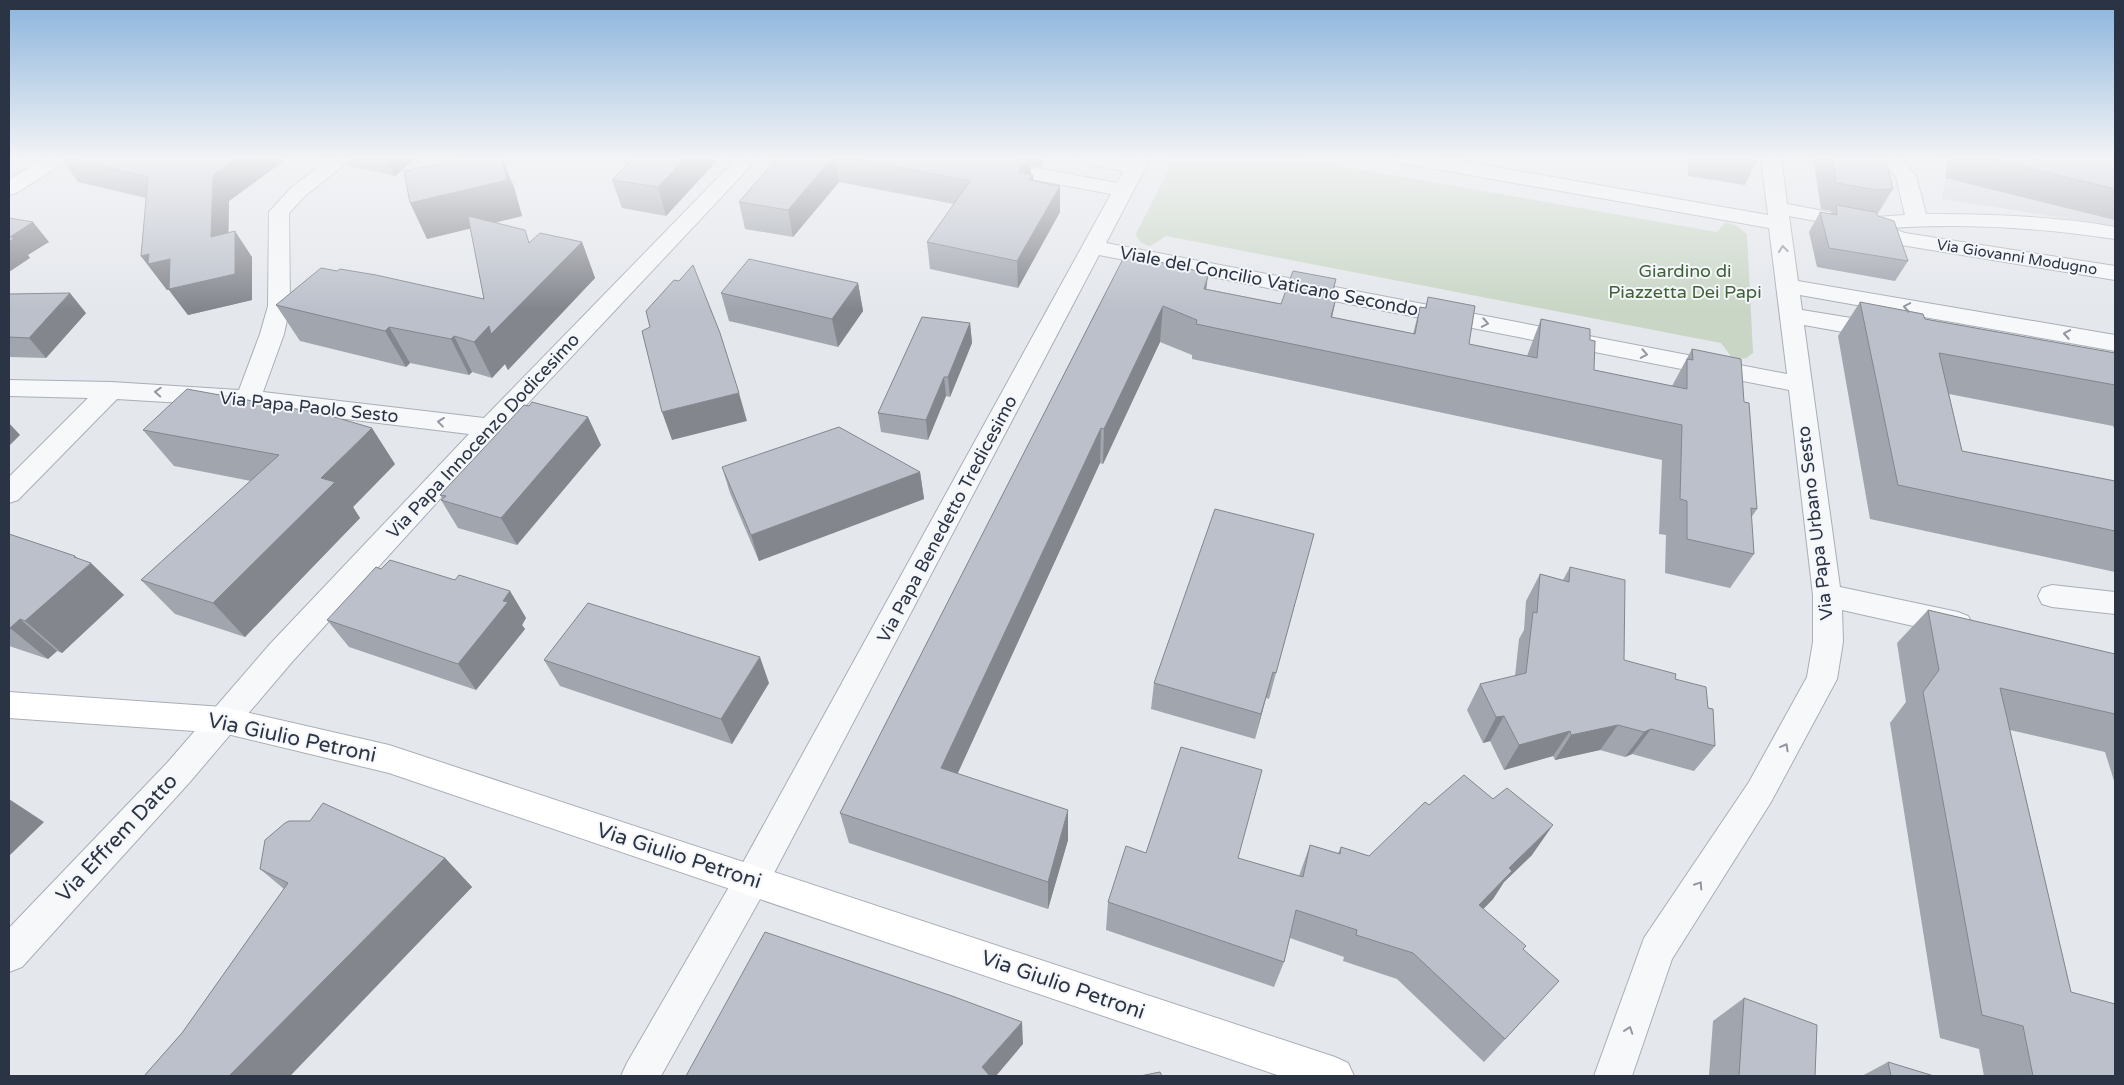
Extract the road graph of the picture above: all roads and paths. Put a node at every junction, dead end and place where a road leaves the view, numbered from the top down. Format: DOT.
graph roads {
  1 [pos="283,208"];
  2 [pos="701,208"];
  3 [pos="1114,208"];
  4 [pos="1734,208"];
  5 [pos="1777,208"];
  6 [pos="1915,208"];
  7 [pos="1778,215"];
  8 [pos="1918,220"];
  9 [pos="1861,224"];
  10 [pos="2115,233"];
  11 [pos="1093,247"];
  12 [pos="2115,272"];
  13 [pos="1787,286"];
  14 [pos="1790,315"];
  15 [pos="1901,334"];
  16 [pos="2115,343"];
  17 [pos="1798,384"];
  18 [pos="9,388"];
  19 [pos="111,390"];
  20 [pos="248,399"];
  21 [pos="490,428"];
  22 [pos="9,493"];
  23 [pos="1827,594"];
  24 [pos="2052,596"];
  25 [pos="2115,603"];
  26 [pos="1981,629"];
  27 [pos="9,705"];
  28 [pos="223,720"];
  29 [pos="752,880"];
  30 [pos="9,954"];
  31 [pos="640,1076"];
  32 [pos="1335,1076"];
  33 [pos="1614,1076"];
  1 -- 20 [label="street"];
  2 -- 21 [label="street, Via Papa Innocenzo Dodicesimo"];
  3 -- 11 [label="street, Via Papa Benedetto Tredicesimo"];
  4 -- 7 [label="street"];
  5 -- 7 [label="street, Via Papa Urbano Sesto"];
  6 -- 8 [label="street, Via Giovanni Modugno"];
  7 -- 9 [label="street, Via Giovanni Modugno"];
  13 -- 7 [label="street, Via Papa Urbano Sesto, one-way"];
  8 -- 9 [label="street, Via Giovanni Modugno"];
  8 -- 10 [label="street, Via Giovanni Modugno"];
  9 -- 12 [label="street, Via Giovanni Modugno"];
  11 -- 17 [label="street, Viale del Concilio Vaticano Secondo, one-way"];
  11 -- 29 [label="street, Via Papa Benedetto Tredicesimo"];
  13 -- 14 [label="street, Via Papa Urbano Sesto"];
  16 -- 13 [label="street, one-way"];
  14 -- 15 [label="street"];
  14 -- 17 [label="street, Via Papa Urbano Sesto"];
  17 -- 23 [label="street, Via Papa Urbano Sesto"];
  18 -- 19 [label="street, Via Papa Paolo Sesto"];
  20 -- 19 [label="street, Via Papa Paolo Sesto, one-way"];
  19 -- 22 [label="street"];
  21 -- 20 [label="street, Via Papa Paolo Sesto, one-way"];
  21 -- 28 [label="street, Via Papa Innocenzo Dodicesimo"];
  23 -- 26 [label="street"];
  33 -- 23 [label="street, Via Papa Urbano Sesto, one-way"];
  24 -- 25 [label="street"];
  27 -- 28 [label="street, Via Giulio Petroni"];
  28 -- 29 [label="street, Via Giulio Petroni"];
  28 -- 30 [label="street, Via Effrem Datto"];
  29 -- 31 [label="street, Via Papa Benedetto Tredicesimo"];
  29 -- 32 [label="street, Via Giulio Petroni"];
}
